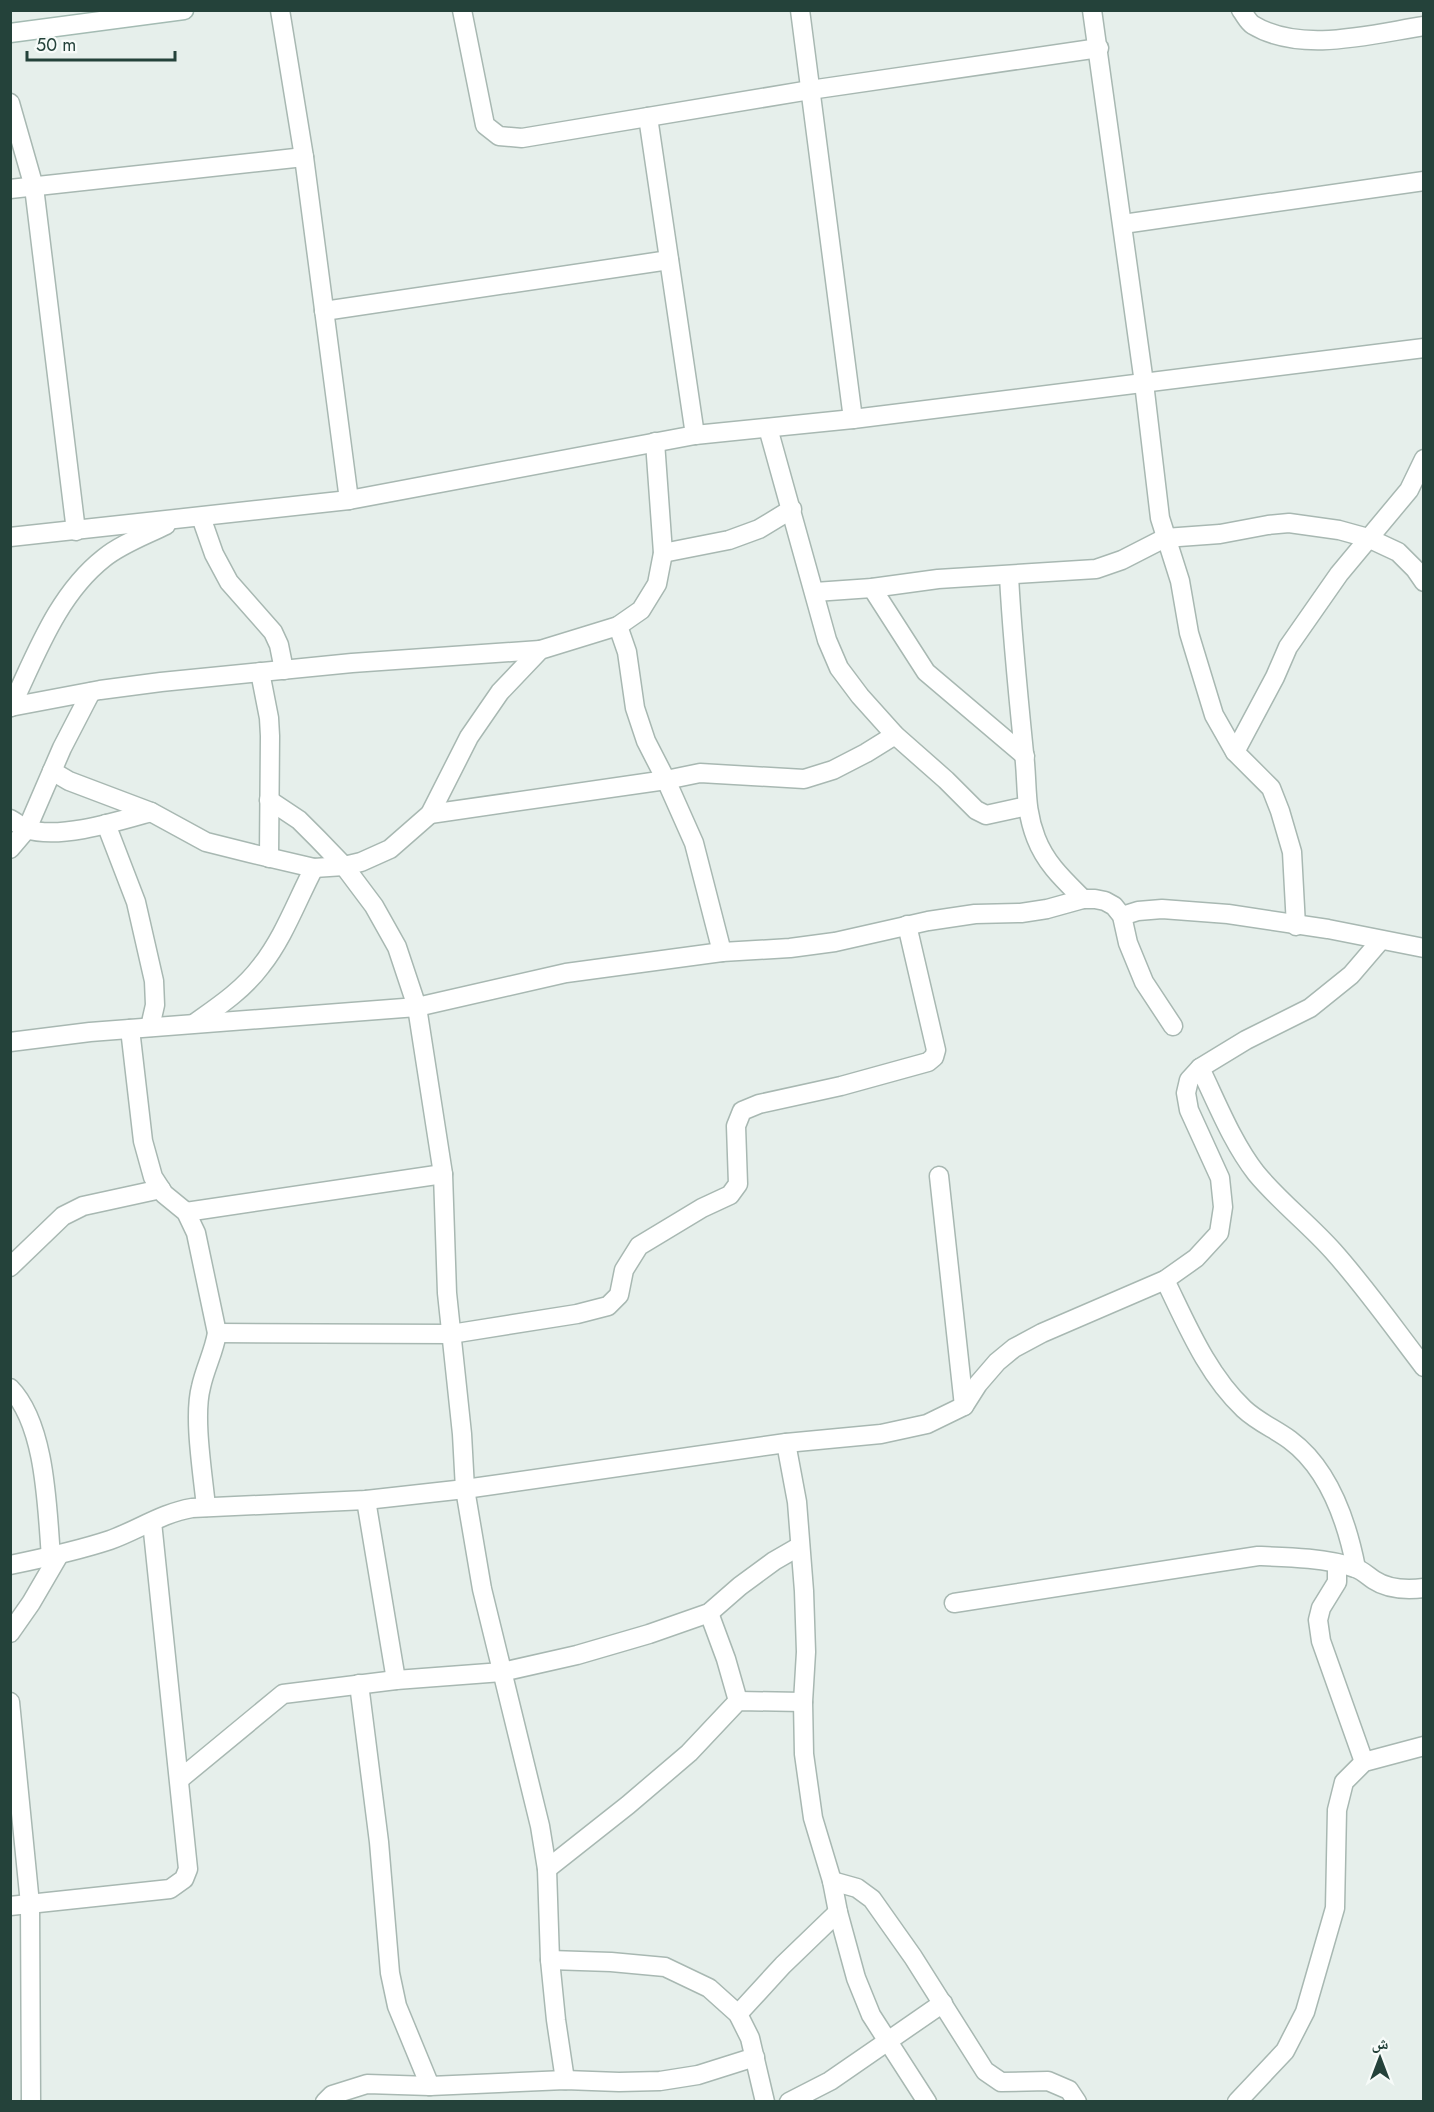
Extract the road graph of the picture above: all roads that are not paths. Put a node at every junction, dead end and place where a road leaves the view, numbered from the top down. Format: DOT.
graph roads {
  1 [pos="184,10"];
  2 [pos="280,10"];
  3 [pos="462,10"];
  4 [pos="800,10"];
  5 [pos="1092,10"];
  6 [pos="1241,10"];
  7 [pos="128,14"];
  8 [pos="1424,26"];
  9 [pos="10,33"];
  10 [pos="1099,48"];
  11 [pos="810,90"];
  12 [pos="10,103"];
  13 [pos="648,117"];
  14 [pos="304,157"];
  15 [pos="1424,181"];
  16 [pos="34,187"];
  17 [pos="10,189"];
  18 [pos="1123,224"];
  19 [pos="669,260"];
  20 [pos="324,311"];
  21 [pos="1424,348"];
  22 [pos="1144,383"];
  23 [pos="853,419"];
  24 [pos="768,428"];
  25 [pos="695,435"];
  26 [pos="655,442"];
  27 [pos="1424,459"];
  28 [pos="349,500"];
  29 [pos="792,509"];
  30 [pos="201,517"];
  31 [pos="177,519"];
  32 [pos="76,531"];
  33 [pos="10,537"];
  34 [pos="1165,538"];
  35 [pos="1368,538"];
  36 [pos="663,553"];
  37 [pos="1008,576"];
  38 [pos="1424,582"];
  39 [pos="872,588"];
  40 [pos="815,592"];
  41 [pos="618,626"];
  42 [pos="540,650"];
  43 [pos="284,670"];
  44 [pos="260,672"];
  45 [pos="91,692"];
  46 [pos="11,707"];
  47 [pos="895,735"];
  48 [pos="1235,752"];
  49 [pos="1025,756"];
  50 [pos="52,771"];
  51 [pos="666,780"];
  52 [pos="269,800"];
  53 [pos="1027,806"];
  54 [pos="152,812"];
  55 [pos="430,814"];
  56 [pos="10,819"];
  57 [pos="106,824"];
  58 [pos="27,829"];
  59 [pos="10,849"];
  60 [pos="269,858"];
  61 [pos="344,866"];
  62 [pos="314,868"];
  63 [pos="1083,899"];
  64 [pos="1122,916"];
  65 [pos="907,925"];
  66 [pos="1296,926"];
  67 [pos="1381,940"];
  68 [pos="1424,948"];
  69 [pos="722,952"];
  70 [pos="417,1007"];
  71 [pos="193,1024"];
  72 [pos="1173,1026"];
  73 [pos="150,1027"];
  74 [pos="130,1029"];
  75 [pos="10,1041"];
  76 [pos="1200,1068"];
  77 [pos="442,1174"];
  78 [pos="939,1176"];
  79 [pos="160,1189"];
  80 [pos="186,1212"];
  81 [pos="10,1267"];
  82 [pos="1165,1280"];
  83 [pos="217,1333"];
  84 [pos="451,1334"];
  85 [pos="1424,1367"];
  86 [pos="10,1388"];
  87 [pos="964,1406"];
  88 [pos="786,1443"];
  89 [pos="465,1489"];
  90 [pos="366,1500"];
  91 [pos="206,1507"];
  92 [pos="152,1522"];
  93 [pos="800,1546"];
  94 [pos="55,1556"];
  95 [pos="1337,1564"];
  96 [pos="10,1565"];
  97 [pos="1356,1568"];
  98 [pos="1424,1588"];
  99 [pos="954,1603"];
  100 [pos="709,1613"];
  101 [pos="10,1633"];
  102 [pos="502,1672"];
  103 [pos="396,1680"];
  104 [pos="359,1684"];
  105 [pos="738,1701"];
  106 [pos="10,1702"];
  107 [pos="803,1702"];
  108 [pos="12,1735"];
  109 [pos="1424,1746"];
  110 [pos="1364,1762"];
  111 [pos="180,1779"];
  112 [pos="547,1869"];
  113 [pos="832,1881"];
  114 [pos="30,1904"];
  115 [pos="10,1906"];
  116 [pos="838,1912"];
  117 [pos="550,1960"];
  118 [pos="943,2003"];
  119 [pos="738,2014"];
  120 [pos="889,2042"];
  121 [pos="755,2057"];
  122 [pos="565,2080"];
  123 [pos="430,2086"];
  124 [pos="31,2102"];
  125 [pos="326,2102"];
  126 [pos="765,2102"];
  127 [pos="789,2102"];
  128 [pos="927,2102"];
  129 [pos="1077,2102"];
  130 [pos="1237,2102"];
  1 -- 7 [label="street"];
  2 -- 14 [label="street"];
  3 -- 13 [label="street"];
  4 -- 11 [label="street"];
  5 -- 10 [label="street"];
  6 -- 8 [label="street"];
  7 -- 9 [label="street"];
  10 -- 11 [label="street"];
  10 -- 18 [label="street"];
  11 -- 13 [label="street"];
  11 -- 23 [label="street"];
  12 -- 16 [label="street"];
  13 -- 19 [label="street"];
  14 -- 16 [label="street"];
  14 -- 20 [label="street"];
  15 -- 18 [label="street"];
  16 -- 17 [label="street"];
  16 -- 32 [label="street"];
  18 -- 22 [label="street"];
  19 -- 20 [label="street"];
  19 -- 25 [label="street"];
  20 -- 28 [label="street"];
  21 -- 22 [label="street"];
  22 -- 23 [label="street"];
  22 -- 34 [label="street"];
  23 -- 24 [label="street"];
  24 -- 25 [label="street"];
  24 -- 29 [label="street"];
  25 -- 26 [label="street"];
  26 -- 28 [label="street"];
  26 -- 36 [label="street"];
  27 -- 35 [label="street"];
  28 -- 30 [label="street"];
  29 -- 36 [label="street"];
  29 -- 40 [label="street"];
  30 -- 31 [label="street"];
  30 -- 43 [label="street"];
  31 -- 32 [label="street"];
  31 -- 46 [label="street"];
  32 -- 33 [label="street"];
  34 -- 35 [label="street"];
  34 -- 37 [label="street"];
  34 -- 48 [label="street"];
  35 -- 38 [label="street"];
  35 -- 48 [label="street"];
  36 -- 41 [label="street"];
  37 -- 39 [label="street"];
  37 -- 49 [label="street"];
  39 -- 40 [label="street"];
  39 -- 49 [label="street"];
  40 -- 47 [label="street"];
  41 -- 42 [label="street"];
  41 -- 51 [label="street"];
  42 -- 43 [label="street"];
  42 -- 55 [label="street"];
  43 -- 44 [label="street"];
  44 -- 45 [label="street"];
  44 -- 52 [label="street"];
  45 -- 46 [label="street"];
  45 -- 50 [label="street"];
  47 -- 51 [label="street"];
  47 -- 53 [label="street"];
  48 -- 66 [label="street"];
  49 -- 53 [label="street"];
  50 -- 54 [label="street"];
  50 -- 58 [label="street"];
  51 -- 55 [label="street"];
  51 -- 69 [label="street"];
  52 -- 60 [label="street"];
  52 -- 61 [label="street"];
  53 -- 63 [label="street"];
  54 -- 57 [label="street"];
  54 -- 60 [label="street"];
  55 -- 61 [label="street"];
  56 -- 58 [label="street"];
  57 -- 58 [label="street"];
  57 -- 73 [label="street"];
  58 -- 59 [label="street"];
  60 -- 62 [label="street"];
  61 -- 62 [label="street"];
  61 -- 70 [label="street"];
  62 -- 71 [label="street"];
  63 -- 64 [label="street"];
  63 -- 65 [label="street"];
  64 -- 66 [label="street"];
  64 -- 72 [label="street"];
  65 -- 69 [label="street"];
  65 -- 84 [label="street"];
  66 -- 67 [label="street"];
  67 -- 68 [label="street"];
  67 -- 76 [label="street"];
  69 -- 70 [label="street"];
  70 -- 71 [label="street"];
  70 -- 77 [label="street"];
  71 -- 73 [label="street"];
  73 -- 74 [label="street"];
  74 -- 75 [label="street"];
  74 -- 79 [label="street"];
  76 -- 82 [label="street"];
  76 -- 85 [label="street"];
  77 -- 80 [label="street"];
  77 -- 84 [label="street"];
  78 -- 87 [label="street"];
  79 -- 80 [label="street"];
  79 -- 81 [label="street"];
  80 -- 83 [label="street"];
  82 -- 87 [label="street"];
  82 -- 97 [label="street"];
  83 -- 84 [label="street"];
  83 -- 91 [label="street"];
  84 -- 89 [label="street"];
  86 -- 94 [label="street"];
  87 -- 88 [label="street"];
  88 -- 89 [label="street"];
  88 -- 93 [label="street"];
  89 -- 90 [label="street"];
  89 -- 102 [label="street"];
  90 -- 91 [label="street"];
  90 -- 103 [label="street"];
  91 -- 92 [label="street"];
  92 -- 94 [label="street"];
  92 -- 111 [label="street"];
  93 -- 100 [label="street"];
  93 -- 107 [label="street"];
  94 -- 96 [label="street"];
  94 -- 101 [label="street"];
  95 -- 97 [label="street"];
  95 -- 99 [label="street"];
  95 -- 110 [label="street"];
  97 -- 98 [label="street"];
  100 -- 102 [label="street"];
  100 -- 105 [label="street"];
  102 -- 103 [label="street"];
  102 -- 112 [label="street"];
  103 -- 104 [label="street"];
  104 -- 111 [label="street"];
  104 -- 123 [label="street"];
  105 -- 107 [label="street"];
  105 -- 112 [label="street"];
  106 -- 108 [label="street"];
  107 -- 113 [label="street"];
  108 -- 114 [label="street"];
  109 -- 110 [label="street"];
  110 -- 130 [label="street"];
  111 -- 114 [label="street"];
  112 -- 117 [label="street"];
  113 -- 116 [label="street"];
  113 -- 118 [label="street"];
  114 -- 115 [label="street"];
  114 -- 124 [label="street"];
  116 -- 119 [label="street"];
  116 -- 120 [label="street"];
  117 -- 119 [label="street"];
  117 -- 122 [label="street"];
  118 -- 120 [label="street"];
  118 -- 129 [label="street"];
  119 -- 121 [label="street"];
  120 -- 127 [label="street"];
  120 -- 128 [label="street"];
  121 -- 122 [label="street"];
  121 -- 126 [label="street"];
  122 -- 123 [label="street"];
  123 -- 125 [label="street"];
}
